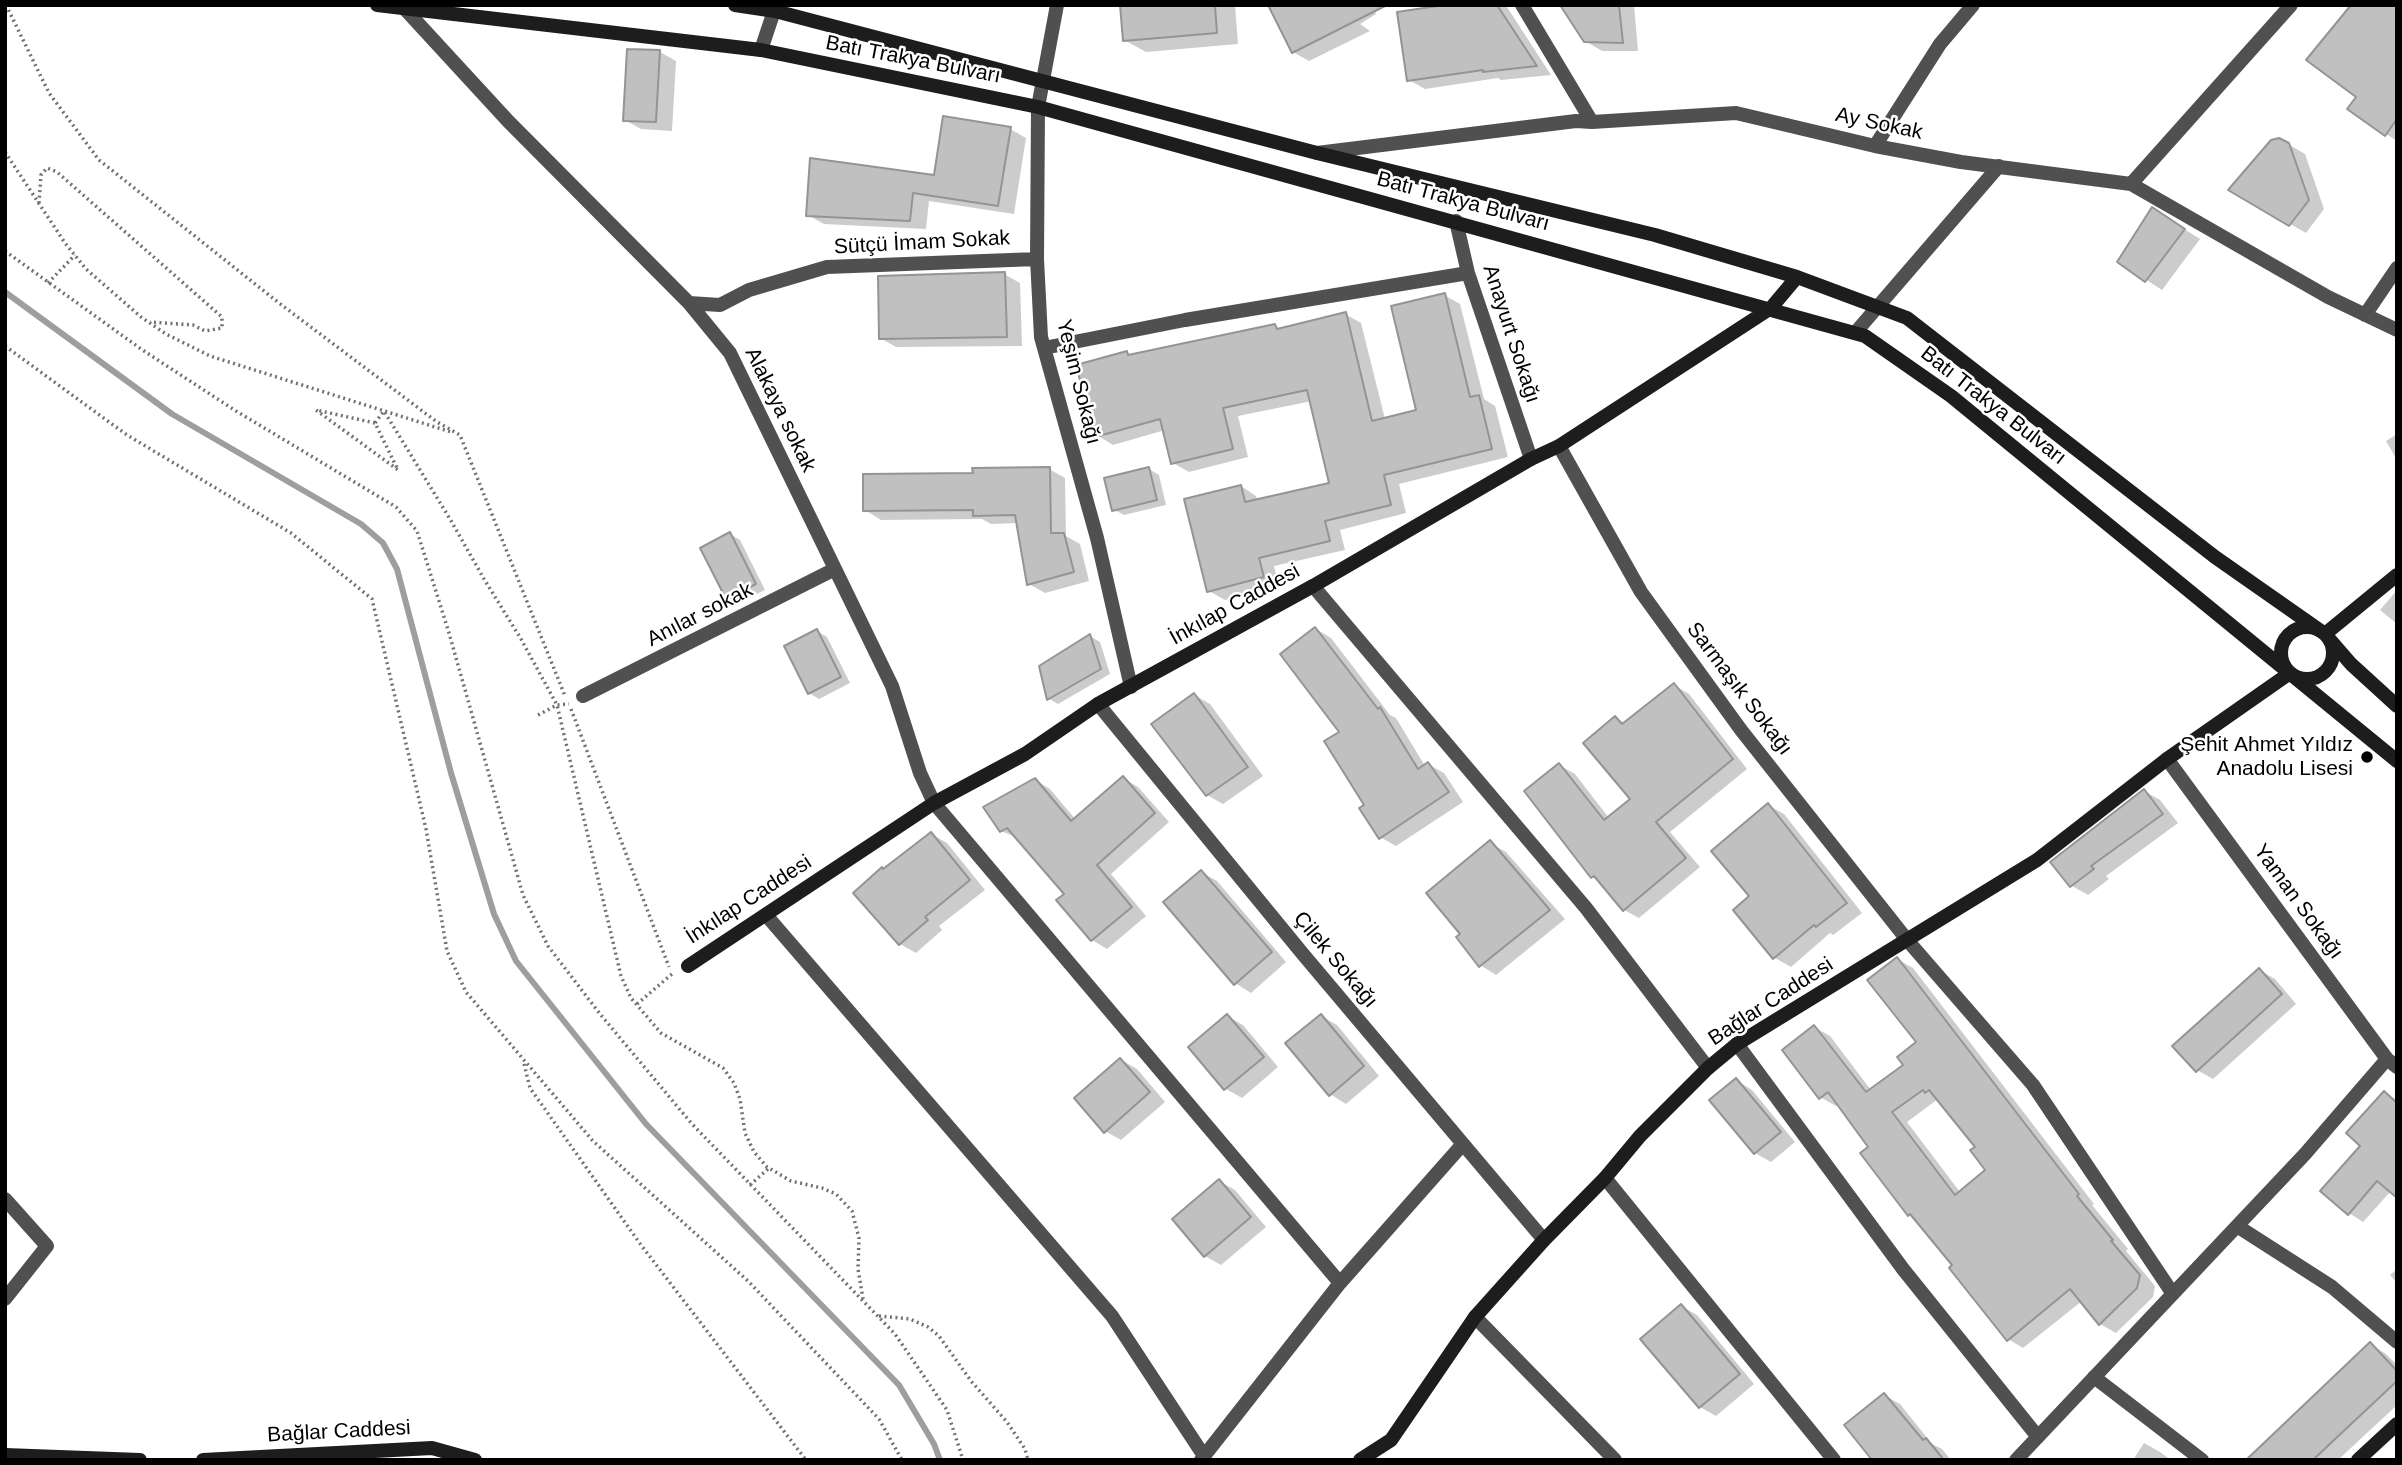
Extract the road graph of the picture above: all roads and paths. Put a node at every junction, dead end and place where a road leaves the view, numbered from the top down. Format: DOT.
graph roads {
  1 [pos="6,5"];
  2 [pos="377,5"];
  3 [pos="736,5"];
  4 [pos="1057,5"];
  5 [pos="1522,5"];
  6 [pos="1973,5"];
  7 [pos="2291,5"];
  8 [pos="404,8"];
  9 [pos="776,8"];
  10 [pos="761,50"];
  11 [pos="1041,80"];
  12 [pos="1038,107"];
  13 [pos="1592,122"];
  14 [pos="1875,146"];
  15 [pos="5,152"];
  16 [pos="1317,153"];
  17 [pos="1998,166"];
  18 [pos="2131,184"];
  19 [pos="39,204"];
  20 [pos="1456,222"];
  21 [pos="5,251"];
  22 [pos="75,255"];
  23 [pos="1037,259"];
  24 [pos="2397,268"];
  25 [pos="1468,273"];
  26 [pos="1797,277"];
  27 [pos="48,283"];
  28 [pos="689,303"];
  29 [pos="1878,306"];
  30 [pos="1771,308"];
  31 [pos="2365,315"];
  32 [pos="148,322"];
  33 [pos="2397,330"];
  34 [pos="1855,333"];
  35 [pos="5,346"];
  36 [pos="1044,348"];
  37 [pos="384,411"];
  38 [pos="375,423"];
  39 [pos="460,435"];
  40 [pos="1559,446"];
  41 [pos="1531,459"];
  42 [pos="835,569"];
  43 [pos="2397,575"];
  44 [pos="1313,586"];
  45 [pos="2325,634"];
  46 [pos="2290,673"];
  47 [pos="1131,687"];
  48 [pos="583,696"];
  49 [pos="1098,704"];
  50 [pos="556,705"];
  51 [pos="569,705"];
  52 [pos="2397,706"];
  53 [pos="538,715"];
  54 [pos="2167,759"];
  55 [pos="2397,761"];
  56 [pos="934,803"];
  57 [pos="766,915"];
  58 [pos="1908,941"];
  59 [pos="688,966"];
  60 [pos="637,1004"];
  61 [pos="1737,1044"];
  62 [pos="524,1061"];
  63 [pos="2392,1063"];
  64 [pos="1708,1068"];
  65 [pos="1462,1144"];
  66 [pos="769,1168"];
  67 [pos="1605,1178"];
  68 [pos="750,1185"];
  69 [pos="5,1199"];
  70 [pos="2237,1226"];
  71 [pos="1544,1240"];
  72 [pos="1340,1283"];
  73 [pos="2173,1294"];
  74 [pos="5,1299"];
  75 [pos="864,1301"];
  76 [pos="878,1316"];
  77 [pos="1475,1317"];
  78 [pos="2397,1342"];
  79 [pos="2094,1377"];
  80 [pos="2397,1424"];
  81 [pos="2038,1437"];
  82 [pos="5,1455"];
  83 [pos="307,1457"];
  84 [pos="1203,1458"];
  85 [pos="140,1460"];
  86 [pos="203,1460"];
  87 [pos="475,1460"];
  88 [pos="806,1460"];
  89 [pos="902,1460"];
  90 [pos="963,1460"];
  91 [pos="1028,1460"];
  92 [pos="1360,1460"];
  93 [pos="1615,1460"];
  94 [pos="1834,1460"];
  95 [pos="2016,1460"];
  96 [pos="2202,1460"];
  97 [pos="2358,1460"];
  1 -- 39 [label="path"];
  2 -- 8 [label="main road, Batı Trakya Bulvarı"];
  3 -- 9 [label="main road, Batı Trakya Bulvarı"];
  4 -- 11 [label="street, Yeşim Sokağı"];
  5 -- 13 [label="street"];
  6 -- 14 [label="street"];
  7 -- 18 [label="street"];
  8 -- 10 [label="main road, Batı Trakya Bulvarı"];
  8 -- 28 [label="street, Alakaya sokak"];
  9 -- 10 [label="street"];
  9 -- 11 [label="main road, Batı Trakya Bulvarı"];
  10 -- 12 [label="main road, Batı Trakya Bulvarı"];
  11 -- 12 [label="street, Yeşim Sokağı"];
  11 -- 16 [label="main road, Batı Trakya Bulvarı"];
  12 -- 20 [label="main road, Batı Trakya Bulvarı"];
  12 -- 23 [label="street, Yeşim Sokağı"];
  13 -- 14 [label="street, Ay Sokak"];
  13 -- 16 [label="street, Ay Sokak"];
  14 -- 17 [label="street, Ay Sokak"];
  15 -- 19 [label="path"];
  16 -- 26 [label="main road, Batı Trakya Bulvarı"];
  17 -- 18 [label="street, Ay Sokak"];
  17 -- 29 [label="street"];
  18 -- 31 [label="street, Ay Sokak"];
  19 -- 22 [label="path"];
  19 -- 32 [label="path"];
  20 -- 25 [label="street, Anayurt Sokağı"];
  20 -- 30 [label="main road, Batı Trakya Bulvarı"];
  21 -- 27 [label="path"];
  22 -- 27 [label="path"];
  22 -- 32 [label="path"];
  23 -- 28 [label="street, Sütçü İmam Sokak"];
  23 -- 36 [label="street, Yeşim Sokağı"];
  24 -- 31 [label="street"];
  25 -- 36 [label="street"];
  25 -- 41 [label="street, Anayurt Sokağı"];
  26 -- 29 [label="main road, Batı Trakya Bulvarı"];
  26 -- 30 [label="main road, İnkılap Caddesi"];
  27 -- 68 [label="path"];
  28 -- 42 [label="street, Alakaya sokak"];
  29 -- 34 [label="street"];
  29 -- 45 [label="main road, Batı Trakya Bulvarı"];
  30 -- 34 [label="main road, Batı Trakya Bulvarı"];
  30 -- 40 [label="main road, İnkılap Caddesi"];
  31 -- 33 [label="street, Ay Sokak"];
  32 -- 37 [label="path"];
  34 -- 46 [label="main road, Batı Trakya Bulvarı"];
  35 -- 62 [label="path"];
  36 -- 47 [label="street, Yeşim Sokağı"];
  37 -- 38 [label="path"];
  37 -- 39 [label="path"];
  37 -- 50 [label="path"];
  38 -- 38 [label="path"];
  39 -- 51 [label="path"];
  40 -- 41 [label="main road, İnkılap Caddesi"];
  40 -- 58 [label="street, Sarmaşık Sokağı"];
  41 -- 44 [label="main road, İnkılap Caddesi"];
  42 -- 48 [label="street, Anılar sokak"];
  42 -- 56 [label="street, Alakaya sokak"];
  43 -- 45 [label="main road"];
  44 -- 47 [label="main road, İnkılap Caddesi"];
  44 -- 64 [label="street"];
  45 -- 46 [label="main road"];
  45 -- 46 [label="main road"];
  45 -- 52 [label="main road, Batı Trakya Bulvarı"];
  46 -- 54 [label="main road, Bağlar Caddesi"];
  46 -- 55 [label="main road, Batı Trakya Bulvarı"];
  47 -- 49 [label="main road, İnkılap Caddesi"];
  48 -- 51 [label="path"];
  49 -- 56 [label="main road, İnkılap Caddesi"];
  49 -- 65 [label="street, Çilek Sokağı"];
  50 -- 51 [label="path"];
  50 -- 53 [label="path"];
  50 -- 60 [label="path"];
  51 -- 60 [label="path"];
  54 -- 58 [label="main road, Bağlar Caddesi"];
  54 -- 63 [label="street, Yaman Sokağı"];
  56 -- 57 [label="main road, İnkılap Caddesi"];
  56 -- 72 [label="street, Alakaya sokak"];
  57 -- 59 [label="main road, İnkılap Caddesi"];
  57 -- 84 [label="street"];
  58 -- 61 [label="main road, Bağlar Caddesi"];
  58 -- 73 [label="street, Sarmaşık Sokağı"];
  60 -- 66 [label="path"];
  61 -- 64 [label="main road, Bağlar Caddesi"];
  61 -- 81 [label="street"];
  62 -- 88 [label="path"];
  62 -- 89 [label="path"];
  63 -- 70 [label="street"];
  64 -- 67 [label="main road, Bağlar Caddesi"];
  65 -- 71 [label="street, Çilek Sokağı"];
  65 -- 72 [label="street"];
  66 -- 68 [label="path"];
  66 -- 75 [label="path"];
  67 -- 71 [label="main road, Bağlar Caddesi"];
  67 -- 94 [label="street"];
  68 -- 75 [label="path"];
  69 -- 74 [label="street"];
  70 -- 73 [label="street"];
  70 -- 78 [label="street"];
  71 -- 77 [label="main road, Bağlar Caddesi"];
  72 -- 84 [label="street"];
  73 -- 79 [label="street"];
  75 -- 76 [label="path"];
  76 -- 90 [label="path"];
  76 -- 91 [label="path"];
  77 -- 92 [label="main road, Bağlar Caddesi"];
  77 -- 93 [label="street"];
  79 -- 81 [label="street"];
  79 -- 96 [label="street"];
  80 -- 97 [label="main road"];
  81 -- 95 [label="street"];
  82 -- 85 [label="main road"];
  83 -- 86 [label="main road, Bağlar Caddesi"];
  83 -- 87 [label="main road, Bağlar Caddesi"];
}
